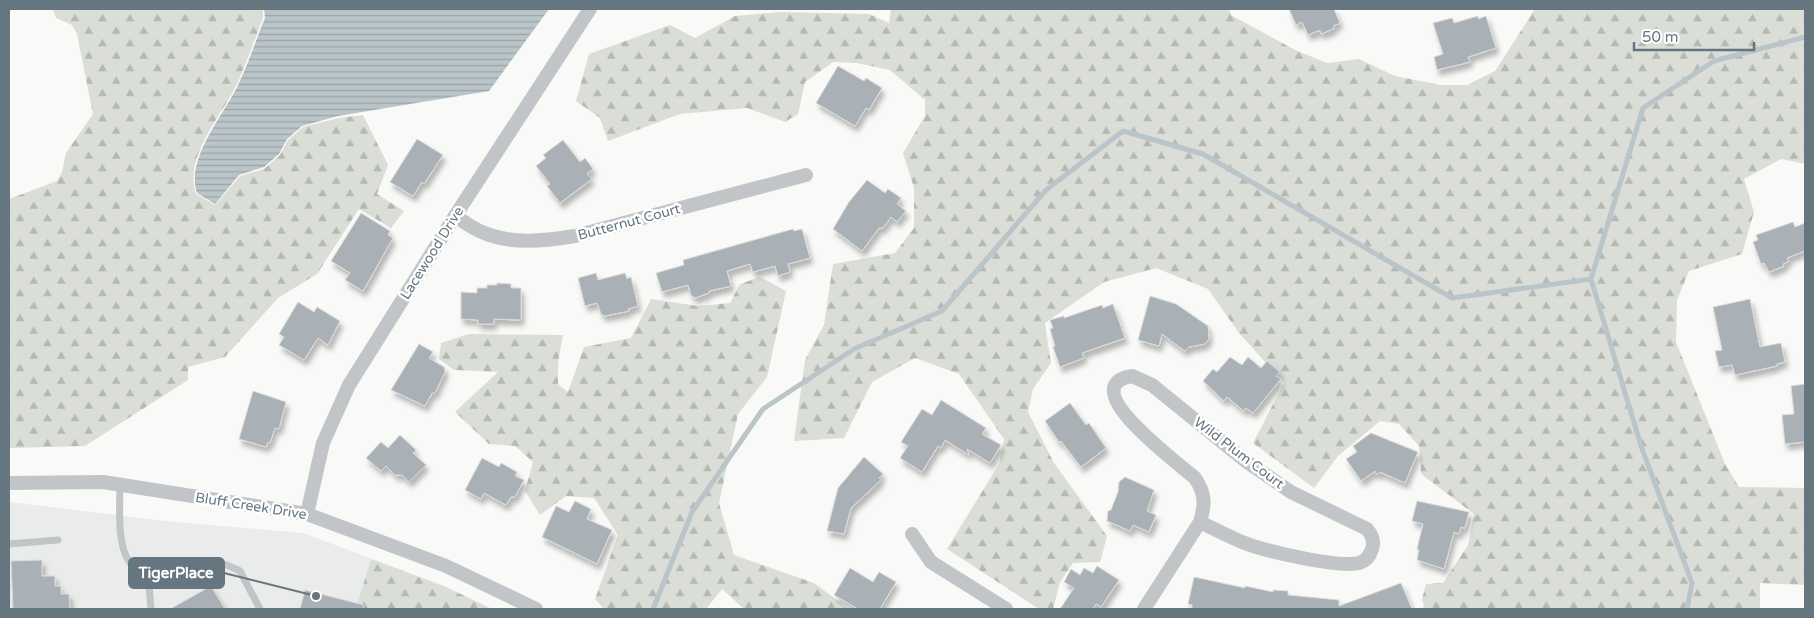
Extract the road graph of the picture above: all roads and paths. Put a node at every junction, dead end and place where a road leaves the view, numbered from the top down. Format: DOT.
graph roads {
  1 [pos="590,9"];
  2 [pos="806,175"];
  3 [pos="455,216"];
  4 [pos="9,483"];
  5 [pos="120,485"];
  6 [pos="307,514"];
  7 [pos="1200,522"];
  8 [pos="912,534"];
  9 [pos="58,540"];
  10 [pos="9,544"];
  11 [pos="148,572"];
  12 [pos="150,609"];
  13 [pos="260,609"];
  14 [pos="536,609"];
  15 [pos="1006,609"];
  16 [pos="1144,609"];
  1 -- 3 [label="street, Lacewood Drive"];
  2 -- 3 [label="street, Butternut Court"];
  3 -- 6 [label="street, Lacewood Drive"];
  4 -- 5 [label="street, Bluff Creek Drive"];
  5 -- 6 [label="street, Bluff Creek Drive"];
  5 -- 11 [label="lane"];
  6 -- 14 [label="street, Bluff Creek Drive"];
  7 -- 7 [label="street, Wild Plum Court"];
  7 -- 16 [label="street, Wild Plum Court"];
  8 -- 15 [label="street"];
  9 -- 10 [label="lane"];
  11 -- 12 [label="lane"];
  11 -- 13 [label="lane"];
}
